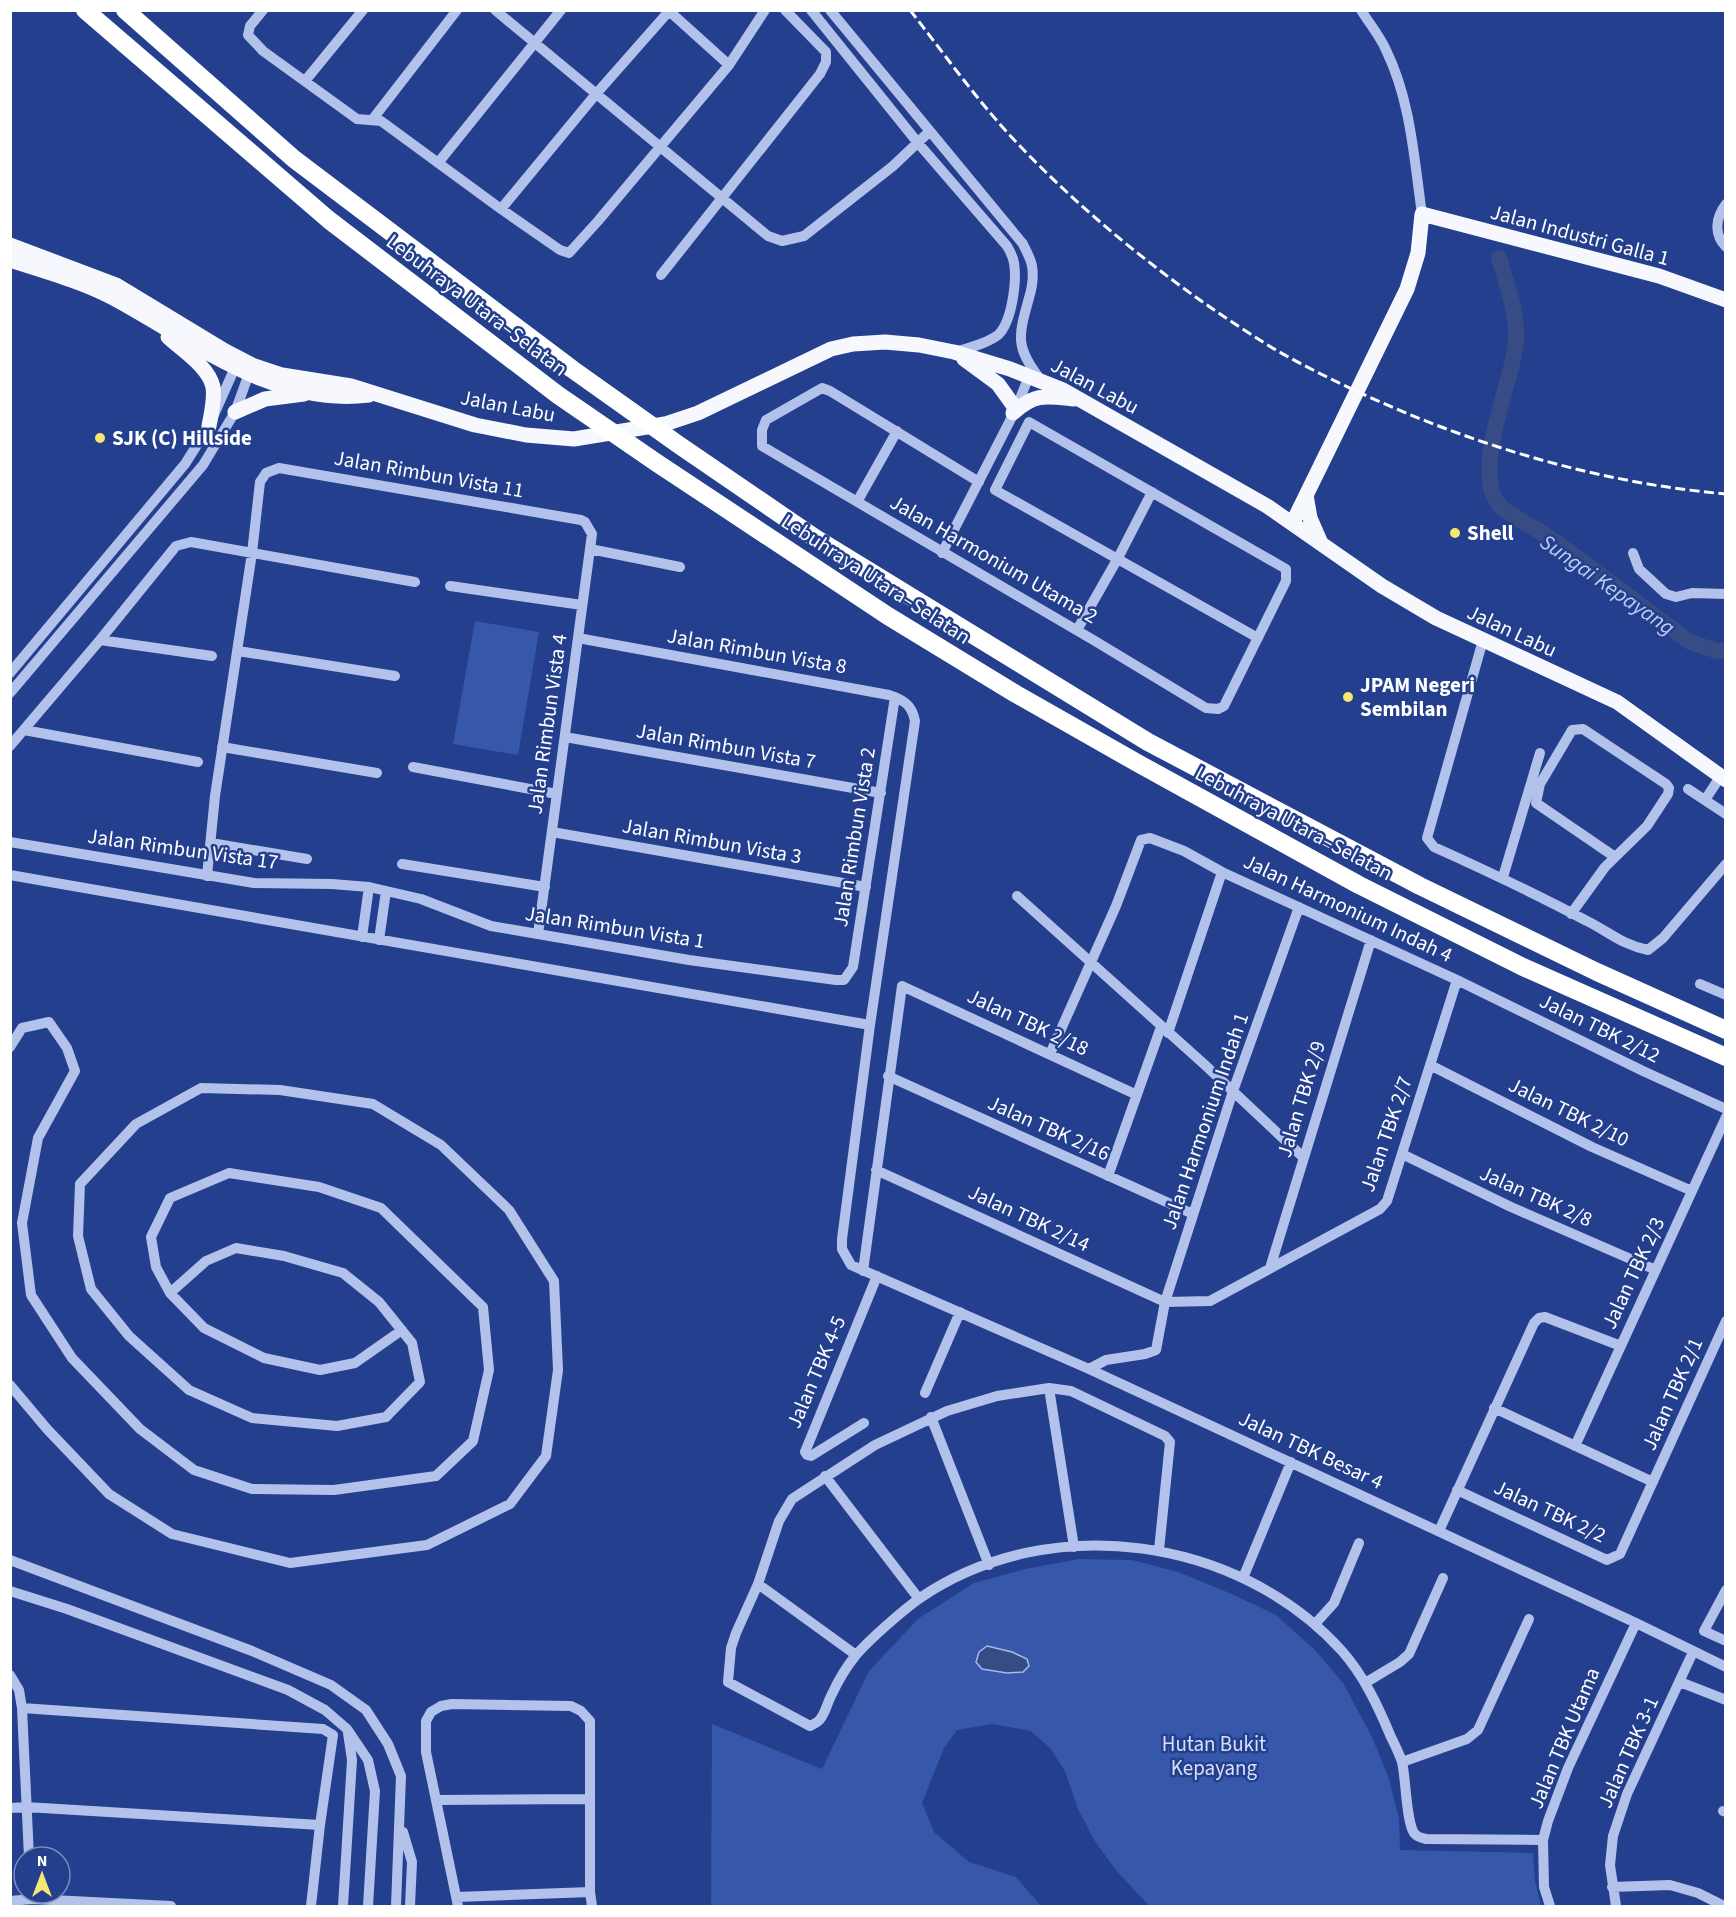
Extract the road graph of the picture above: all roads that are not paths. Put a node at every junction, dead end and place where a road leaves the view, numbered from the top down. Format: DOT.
graph roads {
  1 [pos="85,10"];
  2 [pos="125,10"];
  3 [pos="263,10"];
  4 [pos="363,10"];
  5 [pos="457,10"];
  6 [pos="495,10"];
  7 [pos="561,10"];
  8 [pos="765,10"];
  9 [pos="785,10"];
  10 [pos="811,10"];
  11 [pos="830,10"];
  12 [pos="1361,10"];
  13 [pos="669,11"];
  14 [pos="535,43"];
  15 [pos="729,64"];
  16 [pos="305,81"];
  17 [pos="596,93"];
  18 [pos="372,120"];
  19 [pos="930,130"];
  20 [pos="918,143"];
  21 [pos="660,147"];
  22 [pos="438,163"];
  23 [pos="721,197"];
  24 [pos="1725,204"];
  25 [pos="501,209"];
  26 [pos="1422,214"];
  27 [pos="10,245"];
  28 [pos="1725,247"];
  29 [pos="10,260"];
  30 [pos="661,275"];
  31 [pos="1725,300"];
  32 [pos="146,317"];
  33 [pos="954,352"];
  34 [pos="244,366"];
  35 [pos="1035,378"];
  36 [pos="313,392"];
  37 [pos="375,394"];
  38 [pos="1083,400"];
  39 [pos="1014,411"];
  40 [pos="235,412"];
  41 [pos="209,426"];
  42 [pos="897,431"];
  43 [pos="979,482"];
  44 [pos="1152,492"];
  45 [pos="1304,499"];
  46 [pos="857,502"];
  47 [pos="1267,506"];
  48 [pos="585,522"];
  49 [pos="1293,522"];
  50 [pos="122,539"];
  51 [pos="1321,543"];
  52 [pos="133,547"];
  53 [pos="590,549"];
  54 [pos="942,552"];
  55 [pos="252,553"];
  56 [pos="1633,553"];
  57 [pos="1118,558"];
  58 [pos="680,567"];
  59 [pos="415,582"];
  60 [pos="450,586"];
  61 [pos="1725,594"];
  62 [pos="582,605"];
  63 [pos="1077,630"];
  64 [pos="578,638"];
  65 [pos="1258,638"];
  66 [pos="100,640"];
  67 [pos="1483,640"];
  68 [pos="238,651"];
  69 [pos="212,656"];
  70 [pos="10,673"];
  71 [pos="395,676"];
  72 [pos="10,693"];
  73 [pos="896,697"];
  74 [pos="24,730"];
  75 [pos="564,737"];
  76 [pos="10,746"];
  77 [pos="222,747"];
  78 [pos="1540,753"];
  79 [pos="198,762"];
  80 [pos="412,767"];
  81 [pos="376,773"];
  82 [pos="1723,779"];
  83 [pos="1688,789"];
  84 [pos="881,793"];
  85 [pos="557,794"];
  86 [pos="1705,800"];
  87 [pos="1725,814"];
  88 [pos="552,832"];
  89 [pos="10,842"];
  90 [pos="211,843"];
  91 [pos="1615,857"];
  92 [pos="307,859"];
  93 [pos="402,864"];
  94 [pos="1725,864"];
  95 [pos="1222,872"];
  96 [pos="10,875"];
  97 [pos="207,876"];
  98 [pos="1503,878"];
  99 [pos="544,887"];
  100 [pos="866,887"];
  101 [pos="369,888"];
  102 [pos="386,891"];
  103 [pos="1017,896"];
  104 [pos="1299,907"];
  105 [pos="1571,914"];
  106 [pos="538,934"];
  107 [pos="362,937"];
  108 [pos="379,940"];
  109 [pos="1371,940"];
  110 [pos="1090,962"];
  111 [pos="844,980"];
  112 [pos="1457,980"];
  113 [pos="1700,984"];
  114 [pos="1725,995"];
  115 [pos="870,1025"];
  116 [pos="1164,1030"];
  117 [pos="1725,1030"];
  118 [pos="10,1047"];
  119 [pos="1050,1054"];
  120 [pos="1725,1057"];
  121 [pos="1430,1065"];
  122 [pos="888,1076"];
  123 [pos="1233,1091"];
  124 [pos="1137,1095"];
  125 [pos="1725,1109"];
  126 [pos="1725,1117"];
  127 [pos="1402,1154"];
  128 [pos="1304,1158"];
  129 [pos="876,1170"];
  130 [pos="1108,1176"];
  131 [pos="1692,1191"];
  132 [pos="1193,1214"];
  133 [pos="1270,1268"];
  134 [pos="1656,1270"];
  135 [pos="863,1271"];
  136 [pos="877,1276"];
  137 [pos="170,1293"];
  138 [pos="1165,1302"];
  139 [pos="960,1312"];
  140 [pos="1725,1321"];
  141 [pos="402,1330"];
  142 [pos="1621,1346"];
  143 [pos="1089,1369"];
  144 [pos="10,1385"];
  145 [pos="1049,1388"];
  146 [pos="925,1393"];
  147 [pos="1494,1408"];
  148 [pos="931,1417"];
  149 [pos="864,1422"];
  150 [pos="1575,1446"];
  151 [pos="1291,1462"];
  152 [pos="825,1476"];
  153 [pos="1653,1482"];
  154 [pos="1457,1490"];
  155 [pos="1439,1531"];
  156 [pos="1359,1543"];
  157 [pos="1074,1546"];
  158 [pos="1159,1550"];
  159 [pos="10,1560"];
  160 [pos="989,1565"];
  161 [pos="1243,1578"];
  162 [pos="1443,1578"];
  163 [pos="758,1584"];
  164 [pos="10,1591"];
  165 [pos="1725,1591"];
  166 [pos="919,1599"];
  167 [pos="1529,1619"];
  168 [pos="1636,1623"];
  169 [pos="1315,1624"];
  170 [pos="1725,1641"];
  171 [pos="1693,1652"];
  172 [pos="856,1655"];
  173 [pos="1725,1667"];
  174 [pos="10,1675"];
  175 [pos="1680,1682"];
  176 [pos="1365,1683"];
  177 [pos="1725,1700"];
  178 [pos="22,1708"];
  179 [pos="347,1729"];
  180 [pos="1402,1762"];
  181 [pos="590,1799"];
  182 [pos="436,1800"];
  183 [pos="26,1807"];
  184 [pos="10,1808"];
  185 [pos="400,1820"];
  186 [pos="320,1825"];
  187 [pos="1543,1840"];
  188 [pos="28,1845"];
  189 [pos="1612,1887"];
  190 [pos="590,1892"];
  191 [pos="72,1901"];
  192 [pos="458,1902"];
  193 [pos="171,1906"];
  194 [pos="311,1906"];
  195 [pos="343,1906"];
  196 [pos="368,1906"];
  197 [pos="396,1906"];
  198 [pos="410,1906"];
  199 [pos="592,1906"];
  200 [pos="1550,1906"];
  201 [pos="1616,1906"];
  202 [pos="1724,1906"];
  1 -- 120 [label="highway, Lebuhraya Utara–Selatan"];
  2 -- 117 [label="highway, Lebuhraya Utara–Selatan"];
  3 -- 16 [label="street"];
  4 -- 16 [label="street"];
  5 -- 18 [label="street"];
  6 -- 14 [label="street"];
  7 -- 14 [label="street"];
  8 -- 15 [label="street"];
  9 -- 23 [label="street"];
  10 -- 20 [label="street"];
  11 -- 19 [label="street"];
  12 -- 26 [label="street"];
  13 -- 15 [label="street"];
  13 -- 17 [label="street"];
  14 -- 17 [label="street"];
  14 -- 22 [label="street"];
  15 -- 21 [label="street"];
  16 -- 18 [label="street"];
  17 -- 21 [label="street"];
  17 -- 25 [label="street"];
  18 -- 22 [label="street"];
  19 -- 20 [label="street"];
  19 -- 35 [label="street"];
  20 -- 23 [label="street"];
  20 -- 33 [label="street"];
  21 -- 23 [label="street"];
  21 -- 25 [label="street"];
  22 -- 25 [label="street"];
  23 -- 30 [label="street"];
  24 -- 28 [label="street"];
  26 -- 31 [label="main road, Jalan Industri Galla 1"];
  26 -- 45 [label="main road"];
  27 -- 34 [label="main road, Jalan Labu"];
  29 -- 32 [label="main road, Jalan Labu"];
  32 -- 34 [label="main road, Jalan Labu"];
  32 -- 41 [label="main road"];
  33 -- 35 [label="main road, Jalan Labu"];
  33 -- 37 [label="main road, Jalan Labu"];
  33 -- 39 [label="main road"];
  34 -- 36 [label="main road, Jalan Labu"];
  34 -- 37 [label="main road, Jalan Labu"];
  34 -- 40 [label="street"];
  34 -- 41 [label="street"];
  35 -- 38 [label="main road, Jalan Labu"];
  35 -- 39 [label="street"];
  36 -- 37 [label="main road, Jalan Labu"];
  36 -- 40 [label="main road"];
  38 -- 39 [label="main road"];
  38 -- 47 [label="main road, Jalan Labu"];
  39 -- 43 [label="street"];
  40 -- 52 [label="street"];
  41 -- 50 [label="street"];
  42 -- 43 [label="street"];
  42 -- 46 [label="street"];
  42 -- 46 [label="street, Jalan Harmonium Utama 2"];
  43 -- 54 [label="street"];
  44 -- 57 [label="street"];
  44 -- 57 [label="street"];
  44 -- 65 [label="street"];
  45 -- 47 [label="main road"];
  45 -- 49 [label="main road"];
  45 -- 51 [label="main road"];
  46 -- 54 [label="street, Jalan Harmonium Utama 2"];
  47 -- 49 [label="main road, Jalan Labu"];
  48 -- 53 [label="street, Jalan Rimbun Vista 4"];
  48 -- 55 [label="street, Jalan Rimbun Vista 11"];
  49 -- 51 [label="main road, Jalan Labu"];
  50 -- 52 [label="street"];
  50 -- 70 [label="street"];
  51 -- 67 [label="main road, Jalan Labu"];
  52 -- 72 [label="street"];
  53 -- 58 [label="street"];
  53 -- 62 [label="street, Jalan Rimbun Vista 4"];
  54 -- 63 [label="street, Jalan Harmonium Utama 2"];
  55 -- 59 [label="street"];
  55 -- 66 [label="street"];
  55 -- 68 [label="street"];
  56 -- 61 [label="street"];
  57 -- 63 [label="street"];
  57 -- 65 [label="street"];
  60 -- 62 [label="street"];
  62 -- 64 [label="street, Jalan Rimbun Vista 4"];
  63 -- 65 [label="street, Jalan Harmonium Utama 2"];
  64 -- 73 [label="street, Jalan Rimbun Vista 8"];
  64 -- 75 [label="street, Jalan Rimbun Vista 4"];
  66 -- 69 [label="street"];
  66 -- 74 [label="street"];
  67 -- 82 [label="main road, Jalan Labu"];
  67 -- 98 [label="street"];
  68 -- 71 [label="street"];
  68 -- 77 [label="street"];
  73 -- 84 [label="street, Jalan Rimbun Vista 2"];
  73 -- 115 [label="street"];
  74 -- 76 [label="street"];
  74 -- 79 [label="street"];
  75 -- 84 [label="street, Jalan Rimbun Vista 7"];
  75 -- 85 [label="street, Jalan Rimbun Vista 4"];
  77 -- 81 [label="street"];
  77 -- 90 [label="street"];
  78 -- 98 [label="street"];
  80 -- 85 [label="street"];
  82 -- 86 [label="street"];
  83 -- 86 [label="street"];
  84 -- 100 [label="street, Jalan Rimbun Vista 2"];
  85 -- 88 [label="street, Jalan Rimbun Vista 4"];
  86 -- 87 [label="street"];
  88 -- 99 [label="street, Jalan Rimbun Vista 4"];
  88 -- 100 [label="street, Jalan Rimbun Vista 3"];
  89 -- 97 [label="street, Jalan Rimbun Vista 17"];
  90 -- 92 [label="street"];
  90 -- 97 [label="street"];
  91 -- 91 [label="street"];
  91 -- 105 [label="street"];
  93 -- 99 [label="street"];
  94 -- 105 [label="street"];
  95 -- 104 [label="street, Jalan Harmonium Indah 4"];
  95 -- 110 [label="street, Jalan Harmonium Indah 4"];
  95 -- 116 [label="street"];
  96 -- 107 [label="street"];
  97 -- 101 [label="street, Jalan Rimbun Vista 17"];
  98 -- 105 [label="street"];
  99 -- 106 [label="street, Jalan Rimbun Vista 4"];
  100 -- 111 [label="street, Jalan Rimbun Vista 2"];
  101 -- 102 [label="street, Jalan Rimbun Vista 17"];
  101 -- 107 [label="street"];
  102 -- 106 [label="street, Jalan Rimbun Vista 1"];
  102 -- 108 [label="street"];
  103 -- 110 [label="street"];
  104 -- 109 [label="street, Jalan Harmonium Indah 4"];
  104 -- 123 [label="street, Jalan Harmonium Indah 1"];
  106 -- 111 [label="street, Jalan Rimbun Vista 1"];
  107 -- 108 [label="street"];
  108 -- 115 [label="street"];
  109 -- 112 [label="street, Jalan Harmonium Indah 4"];
  109 -- 128 [label="street, Jalan TBK 2/9"];
  110 -- 116 [label="street"];
  110 -- 119 [label="street"];
  112 -- 121 [label="street, Jalan TBK 2/7"];
  112 -- 125 [label="street, Jalan TBK 2/12"];
  113 -- 114 [label="street"];
  115 -- 135 [label="street"];
  116 -- 123 [label="street"];
  116 -- 124 [label="street"];
  118 -- 137 [label="street"];
  119 -- 122 [label="street, Jalan TBK 2/18"];
  119 -- 124 [label="street, Jalan TBK 2/18"];
  121 -- 127 [label="street, Jalan TBK 2/7"];
  121 -- 131 [label="street, Jalan TBK 2/10"];
  122 -- 129 [label="street"];
  122 -- 130 [label="street, Jalan TBK 2/16"];
  123 -- 128 [label="street"];
  123 -- 132 [label="street, Jalan Harmonium Indah 1"];
  124 -- 130 [label="street"];
  126 -- 131 [label="street, Jalan TBK 2/3"];
  127 -- 133 [label="street, Jalan TBK 2/7"];
  127 -- 134 [label="street, Jalan TBK 2/8"];
  128 -- 133 [label="street, Jalan TBK 2/9"];
  129 -- 135 [label="street"];
  129 -- 138 [label="street, Jalan TBK 2/14"];
  130 -- 132 [label="street, Jalan TBK 2/16"];
  131 -- 134 [label="street, Jalan TBK 2/3"];
  132 -- 138 [label="street, Jalan Harmonium Indah 1"];
  133 -- 138 [label="street, Jalan TBK 2/7"];
  134 -- 142 [label="street, Jalan TBK 2/3"];
  135 -- 136 [label="street, Jalan TBK Besar 4"];
  136 -- 139 [label="street, Jalan TBK Besar 4"];
  136 -- 149 [label="street, Jalan TBK 4-5"];
  137 -- 141 [label="street"];
  137 -- 141 [label="street"];
  138 -- 143 [label="street, Jalan Harmonium Indah 1"];
  139 -- 143 [label="street, Jalan TBK Besar 4"];
  139 -- 146 [label="street"];
  140 -- 153 [label="street, Jalan TBK 2/1"];
  141 -- 144 [label="street"];
  142 -- 147 [label="street"];
  142 -- 150 [label="street, Jalan TBK 2/3"];
  143 -- 151 [label="street, Jalan TBK Besar 4"];
  145 -- 148 [label="street"];
  145 -- 157 [label="street"];
  145 -- 158 [label="street"];
  147 -- 150 [label="street"];
  147 -- 154 [label="street"];
  148 -- 152 [label="street"];
  148 -- 160 [label="street"];
  150 -- 153 [label="street"];
  151 -- 155 [label="street, Jalan TBK Besar 4"];
  151 -- 161 [label="street"];
  152 -- 163 [label="street"];
  152 -- 166 [label="street"];
  153 -- 154 [label="street, Jalan TBK 2/2"];
  154 -- 155 [label="street"];
  155 -- 168 [label="street, Jalan TBK Besar 4"];
  156 -- 169 [label="street"];
  157 -- 158 [label="street"];
  157 -- 160 [label="street"];
  158 -- 161 [label="street"];
  159 -- 185 [label="street"];
  160 -- 166 [label="street"];
  161 -- 169 [label="street"];
  162 -- 176 [label="street"];
  163 -- 172 [label="street"];
  163 -- 172 [label="street"];
  164 -- 179 [label="street"];
  165 -- 170 [label="street"];
  166 -- 172 [label="street"];
  167 -- 180 [label="street"];
  168 -- 171 [label="street, Jalan TBK Besar 4"];
  168 -- 187 [label="street, Jalan TBK Utama"];
  169 -- 176 [label="street"];
  171 -- 173 [label="street, Jalan TBK Besar 4"];
  171 -- 175 [label="street, Jalan TBK 3-1"];
  174 -- 178 [label="street"];
  175 -- 177 [label="street"];
  175 -- 189 [label="street, Jalan TBK 3-1"];
  176 -- 180 [label="street"];
  178 -- 183 [label="street"];
  178 -- 186 [label="street"];
  179 -- 195 [label="street"];
  179 -- 196 [label="street"];
  180 -- 187 [label="street"];
  181 -- 182 [label="street"];
  181 -- 182 [label="street"];
  181 -- 190 [label="street"];
  182 -- 192 [label="street"];
  183 -- 184 [label="street"];
  183 -- 186 [label="street"];
  183 -- 188 [label="street"];
  185 -- 197 [label="street"];
  185 -- 198 [label="street"];
  186 -- 194 [label="street"];
  187 -- 200 [label="street, Jalan TBK Utama"];
  189 -- 201 [label="street, Jalan TBK 3-1"];
  189 -- 202 [label="street"];
  190 -- 192 [label="street"];
  190 -- 199 [label="street"];
  191 -- 193 [label="street"];
}
